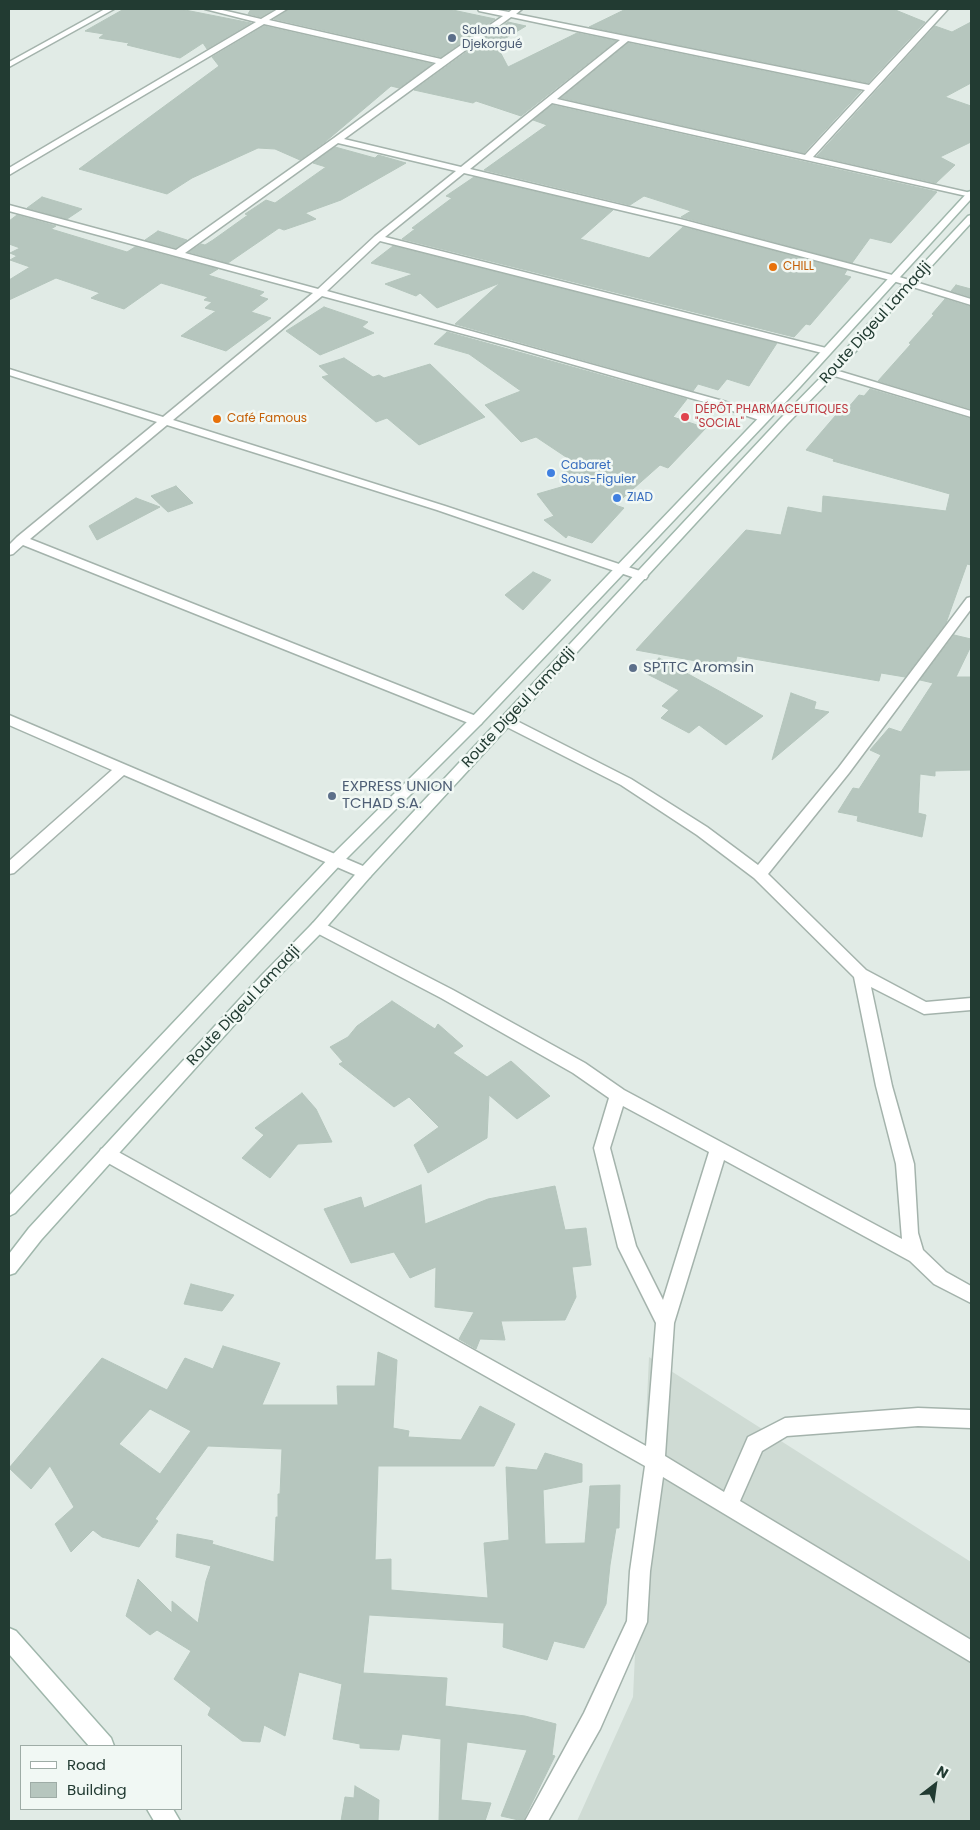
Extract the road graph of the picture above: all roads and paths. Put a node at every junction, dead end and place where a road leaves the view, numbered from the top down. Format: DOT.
graph roads {
  1 [pos="110,9"];
  2 [pos="209,9"];
  3 [pos="283,9"];
  4 [pos="482,9"];
  5 [pos="944,9"];
  6 [pos="514,12"];
  7 [pos="262,20"];
  8 [pos="626,39"];
  9 [pos="442,62"];
  10 [pos="9,65"];
  11 [pos="870,88"];
  12 [pos="552,100"];
  13 [pos="337,140"];
  14 [pos="807,158"];
  15 [pos="463,171"];
  16 [pos="9,172"];
  17 [pos="971,195"];
  18 [pos="9,208"];
  19 [pos="971,218"];
  20 [pos="378,238"];
  21 [pos="178,253"];
  22 [pos="893,278"];
  23 [pos="911,284"];
  24 [pos="320,292"];
  25 [pos="971,302"];
  26 [pos="826,351"];
  27 [pos="9,372"];
  28 [pos="832,372"];
  29 [pos="971,414"];
  30 [pos="763,418"];
  31 [pos="165,420"];
  32 [pos="22,540"];
  33 [pos="9,551"];
  34 [pos="620,569"];
  35 [pos="642,576"];
  36 [pos="971,601"];
  37 [pos="9,720"];
  38 [pos="476,721"];
  39 [pos="506,721"];
  40 [pos="123,768"];
  41 [pos="336,860"];
  42 [pos="9,869"];
  43 [pos="365,873"];
  44 [pos="759,874"];
  45 [pos="318,927"];
  46 [pos="861,974"];
  47 [pos="971,1004"];
  48 [pos="618,1095"];
  49 [pos="719,1149"];
  50 [pos="107,1154"];
  51 [pos="9,1208"];
  52 [pos="916,1255"];
  53 [pos="9,1267"];
  54 [pos="971,1295"];
  55 [pos="665,1323"];
  56 [pos="971,1419"];
  57 [pos="655,1461"];
  58 [pos="728,1505"];
  59 [pos="9,1638"];
  60 [pos="971,1652"];
  61 [pos="102,1745"];
  62 [pos="159,1810"];
  63 [pos="169,1821"];
  64 [pos="536,1821"];
  1 -- 10 [label="street"];
  2 -- 7 [label="street"];
  3 -- 7 [label="street"];
  4 -- 6 [label="street"];
  5 -- 11 [label="street"];
  6 -- 8 [label="street"];
  6 -- 9 [label="street"];
  7 -- 9 [label="street"];
  7 -- 16 [label="street"];
  8 -- 11 [label="street"];
  8 -- 12 [label="street"];
  9 -- 13 [label="street"];
  11 -- 14 [label="street"];
  12 -- 14 [label="street"];
  12 -- 15 [label="street"];
  13 -- 15 [label="street"];
  13 -- 21 [label="street"];
  14 -- 17 [label="street"];
  15 -- 20 [label="street"];
  15 -- 22 [label="street"];
  17 -- 22 [label="street"];
  18 -- 21 [label="street"];
  19 -- 23 [label="street, Route Digeul Lamadji"];
  20 -- 24 [label="street"];
  20 -- 26 [label="street"];
  21 -- 24 [label="street"];
  22 -- 23 [label="street"];
  22 -- 26 [label="street"];
  23 -- 25 [label="street"];
  23 -- 28 [label="street, Route Digeul Lamadji"];
  24 -- 30 [label="street"];
  24 -- 31 [label="street"];
  26 -- 30 [label="street"];
  27 -- 31 [label="street"];
  28 -- 29 [label="street"];
  28 -- 35 [label="street, Route Digeul Lamadji"];
  30 -- 34 [label="street"];
  31 -- 32 [label="street"];
  31 -- 34 [label="street"];
  32 -- 33 [label="street"];
  32 -- 38 [label="street"];
  34 -- 35 [label="street"];
  34 -- 38 [label="street"];
  35 -- 39 [label="street, Route Digeul Lamadji"];
  36 -- 44 [label="street"];
  37 -- 40 [label="street"];
  38 -- 41 [label="street"];
  39 -- 43 [label="street, Route Digeul Lamadji"];
  39 -- 44 [label="street"];
  40 -- 41 [label="street"];
  40 -- 42 [label="street"];
  41 -- 43 [label="street"];
  41 -- 51 [label="street"];
  43 -- 45 [label="street, Route Digeul Lamadji"];
  44 -- 46 [label="street"];
  45 -- 48 [label="street"];
  45 -- 50 [label="street, Route Digeul Lamadji"];
  46 -- 47 [label="street"];
  46 -- 52 [label="street"];
  48 -- 49 [label="street"];
  48 -- 55 [label="street"];
  49 -- 52 [label="street"];
  49 -- 55 [label="street"];
  50 -- 53 [label="street, Route Digeul Lamadji"];
  50 -- 57 [label="street"];
  52 -- 54 [label="street"];
  55 -- 57 [label="street"];
  56 -- 58 [label="street"];
  57 -- 58 [label="street"];
  57 -- 64 [label="street"];
  58 -- 60 [label="street"];
  59 -- 61 [label="street"];
  62 -- 63 [label="street"];
}
